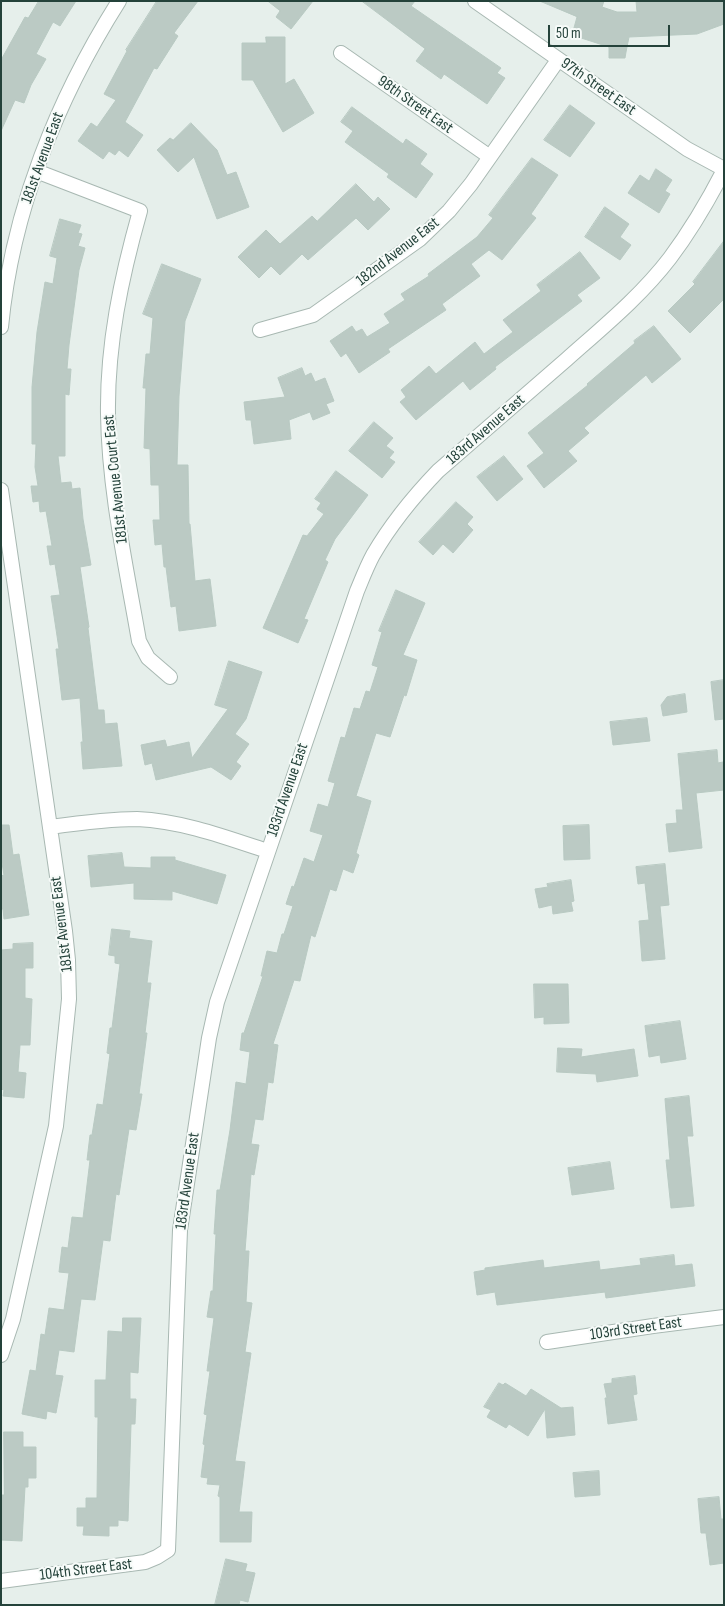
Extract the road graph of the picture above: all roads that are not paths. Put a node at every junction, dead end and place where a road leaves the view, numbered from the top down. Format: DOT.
graph roads {
  1 [pos="119,1"];
  2 [pos="475,1"];
  3 [pos="341,53"];
  4 [pos="558,60"];
  5 [pos="490,157"];
  6 [pos="724,169"];
  7 [pos="36,171"];
  8 [pos="1,327"];
  9 [pos="260,330"];
  10 [pos="1,490"];
  11 [pos="170,677"];
  12 [pos="50,826"];
  13 [pos="267,852"];
  14 [pos="724,1317"];
  15 [pos="547,1342"];
  16 [pos="1,1355"];
  17 [pos="168,1550"];
  18 [pos="1,1581"];
  1 -- 7 [label="street, 181st Avenue East"];
  2 -- 4 [label="street, 97th Street East"];
  3 -- 5 [label="street, 98th Street East"];
  4 -- 5 [label="street, 182nd Avenue East"];
  4 -- 6 [label="street, 97th Street East"];
  5 -- 9 [label="street, 182nd Avenue East"];
  6 -- 13 [label="street, 183rd Avenue East"];
  7 -- 8 [label="street, 181st Avenue East"];
  7 -- 11 [label="street, 181st Avenue Court East"];
  10 -- 12 [label="street, 181st Avenue East"];
  12 -- 13 [label="street"];
  12 -- 16 [label="street, 181st Avenue East"];
  13 -- 17 [label="street, 183rd Avenue East"];
  14 -- 15 [label="street, 103rd Street East"];
  17 -- 18 [label="street, 104th Street East"];
}
